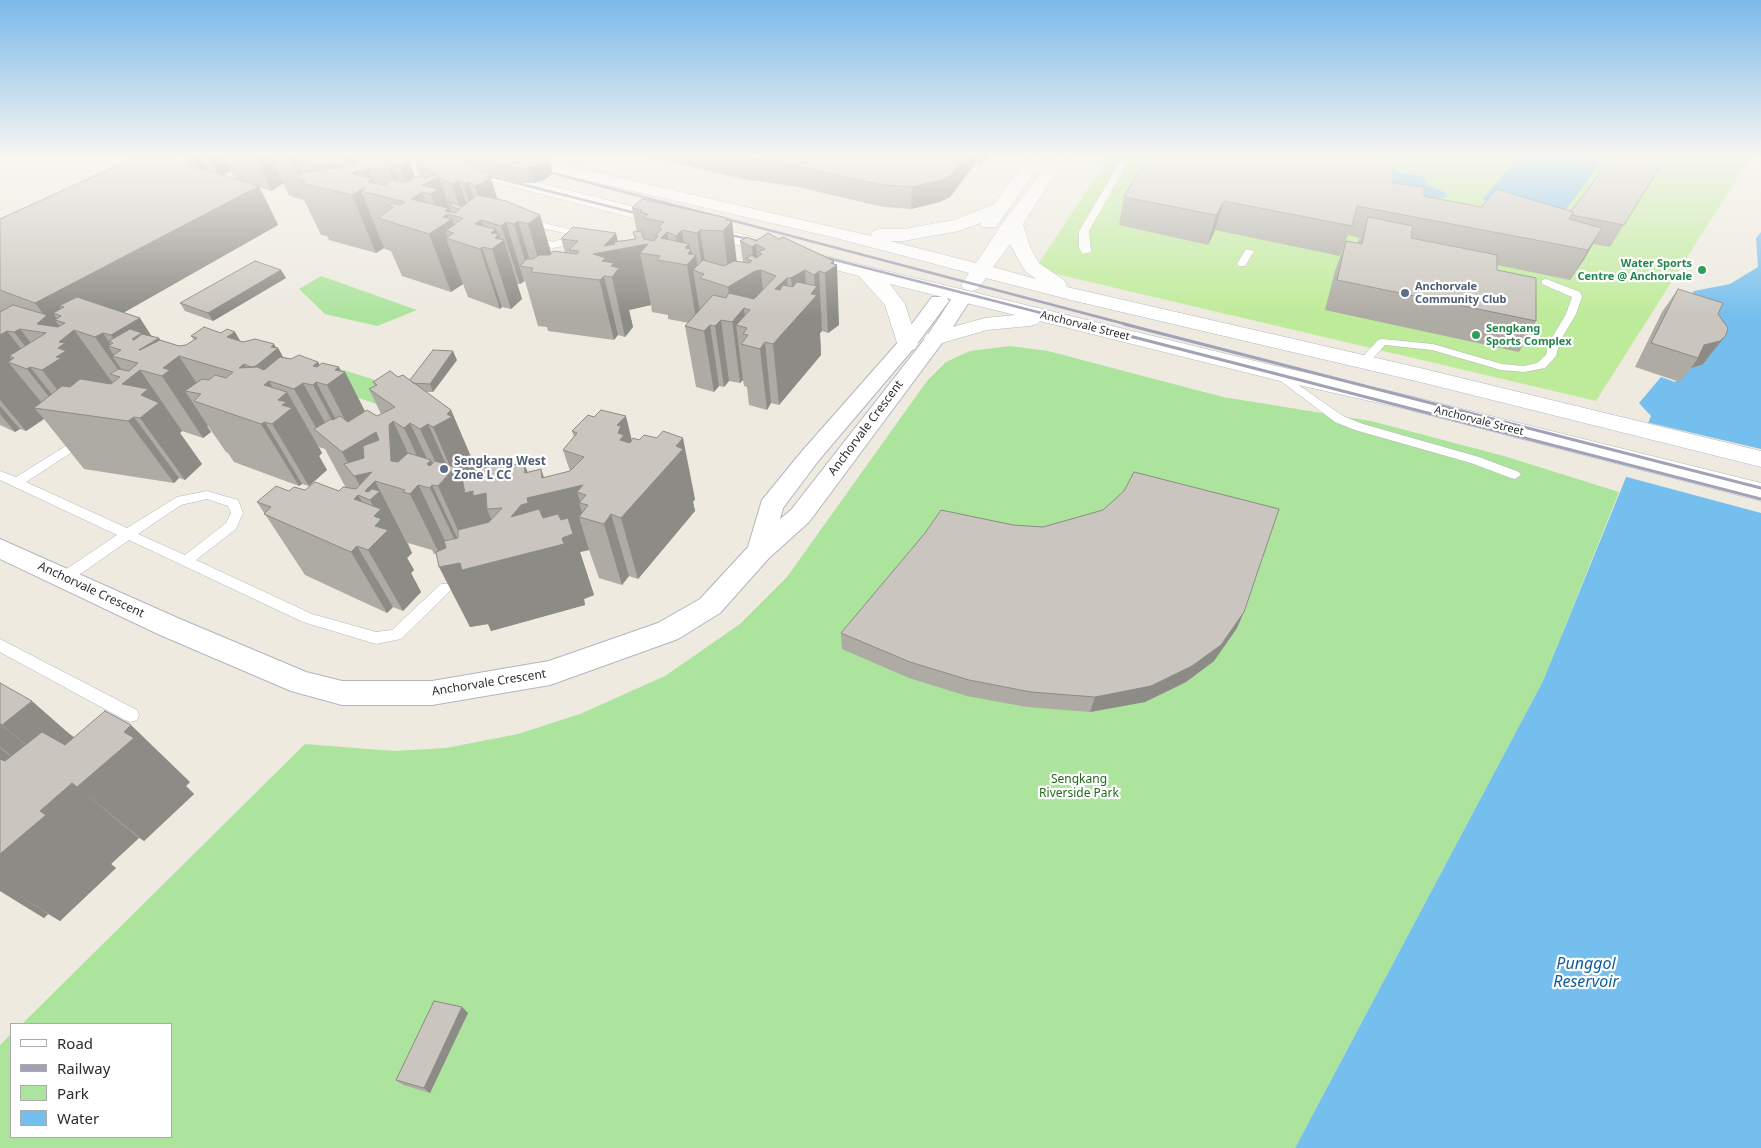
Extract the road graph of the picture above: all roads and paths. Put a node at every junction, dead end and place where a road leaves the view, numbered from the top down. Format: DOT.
graph roads {
  1 [pos="998,208"];
  2 [pos="619,209"];
  3 [pos="733,209"];
  4 [pos="997,209"];
  5 [pos="1023,209"];
  6 [pos="1097,209"];
  7 [pos="518,219"];
  8 [pos="1013,222"];
  9 [pos="540,226"];
  10 [pos="835,232"];
  11 [pos="579,235"];
  12 [pos="597,238"];
  13 [pos="1086,252"];
  14 [pos="1248,252"];
  15 [pos="1242,264"];
  16 [pos="971,268"];
  17 [pos="866,272"];
  18 [pos="1546,282"];
  19 [pos="954,294"];
  20 [pos="1076,295"];
  21 [pos="1057,318"];
  22 [pos="935,339"];
  23 [pos="907,344"];
  24 [pos="1364,362"];
  25 [pos="1276,373"];
  26 [pos="97,431"];
  27 [pos="1761,459"];
  28 [pos="0,475"];
  29 [pos="1515,475"];
  30 [pos="16,483"];
  31 [pos="1761,492"];
  32 [pos="126,534"];
  33 [pos="0,548"];
  34 [pos="760,551"];
  35 [pos="185,562"];
  36 [pos="64,578"];
  37 [pos="446,588"];
  38 [pos="0,645"];
  39 [pos="131,715"];
  1 -- 16 [label="street"];
  2 -- 17 [label="street, Anchorvale Street"];
  3 -- 10 [label="street"];
  4 -- 10 [label="street"];
  5 -- 8 [label="street"];
  6 -- 13 [label="lane"];
  7 -- 9 [label="lane"];
  8 -- 16 [label="street"];
  8 -- 20 [label="street"];
  9 -- 11 [label="lane"];
  9 -- 11 [label="lane"];
  10 -- 16 [label="street"];
  11 -- 12 [label="lane"];
  14 -- 15 [label="lane"];
  16 -- 19 [label="street"];
  16 -- 20 [label="street"];
  17 -- 19 [label="street, Anchorvale Street"];
  17 -- 23 [label="street"];
  18 -- 24 [label="lane"];
  19 -- 21 [label="street, Anchorvale Street"];
  19 -- 22 [label="street, Anchorvale Crescent"];
  19 -- 23 [label="street, Anchorvale Crescent"];
  20 -- 24 [label="street"];
  21 -- 22 [label="street"];
  21 -- 25 [label="street, Anchorvale Street"];
  22 -- 34 [label="street, Anchorvale Crescent"];
  23 -- 34 [label="street, Anchorvale Crescent"];
  24 -- 27 [label="street"];
  25 -- 29 [label="lane"];
  25 -- 31 [label="street, Anchorvale Street"];
  26 -- 30 [label="lane"];
  28 -- 30 [label="lane"];
  30 -- 32 [label="lane"];
  32 -- 35 [label="lane"];
  32 -- 35 [label="lane"];
  32 -- 36 [label="lane"];
  33 -- 36 [label="street, Anchorvale Crescent"];
  34 -- 36 [label="street, Anchorvale Crescent"];
  35 -- 37 [label="lane"];
  38 -- 39 [label="lane"];
}
